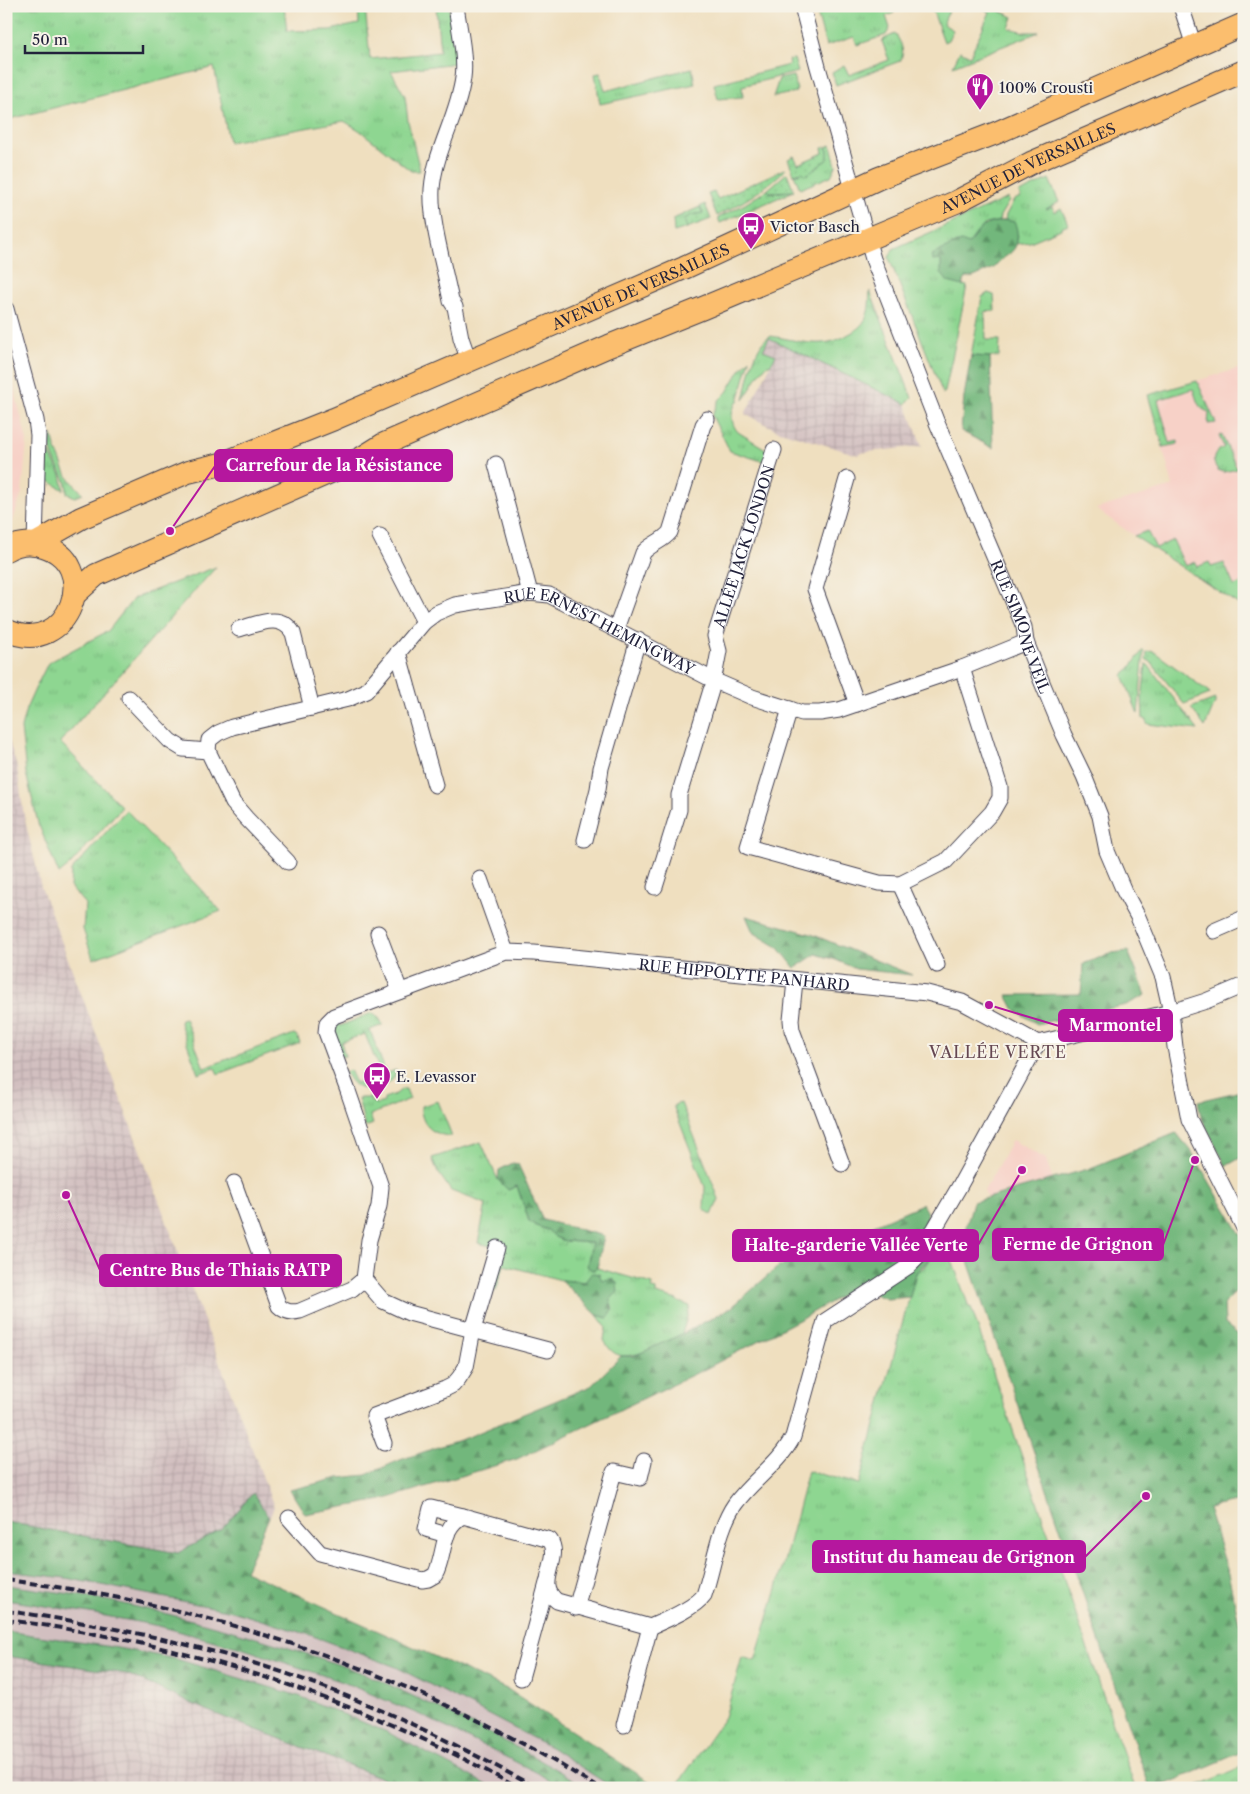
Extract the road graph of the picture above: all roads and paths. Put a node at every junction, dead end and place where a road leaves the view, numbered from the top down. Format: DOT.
graph roads {
  1 [pos="456,6"];
  2 [pos="802,6"];
  3 [pos="1181,6"];
  4 [pos="1244,24"];
  5 [pos="1194,46"];
  6 [pos="1244,71"];
  7 [pos="853,190"];
  8 [pos="867,240"];
  9 [pos="6,309"];
  10 [pos="468,361"];
  11 [pos="707,419"];
  12 [pos="774,450"];
  13 [pos="496,464"];
  14 [pos="847,479"];
  15 [pos="380,536"];
  16 [pos="35,544"];
  17 [pos="6,550"];
  18 [pos="530,592"];
  19 [pos="75,594"];
  20 [pos="424,622"];
  21 [pos="239,629"];
  22 [pos="616,629"];
  23 [pos="10,638"];
  24 [pos="638,640"];
  25 [pos="1026,642"];
  26 [pos="398,652"];
  27 [pos="962,668"];
  28 [pos="715,672"];
  29 [pos="711,690"];
  30 [pos="128,698"];
  31 [pos="857,704"];
  32 [pos="312,708"];
  33 [pos="790,710"];
  34 [pos="208,751"];
  35 [pos="435,785"];
  36 [pos="585,840"];
  37 [pos="288,862"];
  38 [pos="480,878"];
  39 [pos="900,884"];
  40 [pos="654,887"];
  41 [pos="1244,918"];
  42 [pos="1214,931"];
  43 [pos="378,934"];
  44 [pos="506,952"];
  45 [pos="937,965"];
  46 [pos="795,981"];
  47 [pos="1244,985"];
  48 [pos="400,991"];
  49 [pos="1171,1012"];
  50 [pos="1038,1043"];
  51 [pos="842,1164"];
  52 [pos="234,1183"];
  53 [pos="1244,1228"];
  54 [pos="497,1248"];
  55 [pos="364,1279"];
  56 [pos="473,1330"];
  57 [pos="548,1350"];
  58 [pos="384,1443"];
  59 [pos="644,1461"];
  60 [pos="463,1516"];
  61 [pos="289,1518"];
  62 [pos="447,1535"];
  63 [pos="546,1582"];
  64 [pos="576,1608"];
  65 [pos="650,1627"];
  66 [pos="520,1678"];
  67 [pos="624,1725"];
  1 -- 10 [label="street"];
  2 -- 7 [label="street, RUE SIMONE VEIL"];
  3 -- 5 [label="street"];
  4 -- 5 [label="main road, AVENUE DE VERSAILLES"];
  5 -- 7 [label="main road, AVENUE DE VERSAILLES"];
  6 -- 8 [label="main road, AVENUE DE VERSAILLES"];
  7 -- 8 [label="street, RUE SIMONE VEIL"];
  7 -- 10 [label="main road, AVENUE DE VERSAILLES"];
  8 -- 19 [label="main road, AVENUE DE VERSAILLES"];
  8 -- 25 [label="street, RUE SIMONE VEIL"];
  9 -- 16 [label="street"];
  10 -- 16 [label="main road, AVENUE DE VERSAILLES"];
  11 -- 22 [label="street"];
  12 -- 28 [label="street, ALLÉE JACK LONDON"];
  13 -- 18 [label="street"];
  14 -- 31 [label="street"];
  15 -- 20 [label="street"];
  16 -- 17 [label="main road"];
  16 -- 19 [label="main road"];
  18 -- 20 [label="street, RUE ERNEST HEMINGWAY"];
  18 -- 22 [label="street, RUE ERNEST HEMINGWAY"];
  19 -- 23 [label="main road"];
  20 -- 26 [label="street, RUE ERNEST HEMINGWAY"];
  21 -- 32 [label="street"];
  22 -- 24 [label="street, RUE ERNEST HEMINGWAY"];
  24 -- 33 [label="street, RUE ERNEST HEMINGWAY"];
  24 -- 36 [label="street"];
  25 -- 27 [label="street, RUE ERNEST HEMINGWAY"];
  25 -- 49 [label="street, RUE SIMONE VEIL"];
  26 -- 32 [label="street, RUE ERNEST HEMINGWAY"];
  26 -- 35 [label="street"];
  27 -- 31 [label="street, RUE ERNEST HEMINGWAY"];
  27 -- 39 [label="street"];
  29 -- 40 [label="street"];
  30 -- 34 [label="street"];
  31 -- 33 [label="street, RUE ERNEST HEMINGWAY"];
  32 -- 34 [label="street, RUE ERNEST HEMINGWAY"];
  33 -- 39 [label="street"];
  34 -- 37 [label="street"];
  38 -- 44 [label="street"];
  39 -- 45 [label="street"];
  41 -- 42 [label="street"];
  43 -- 48 [label="street"];
  44 -- 46 [label="street, RUE HIPPOLYTE PANHARD"];
  44 -- 48 [label="street, RUE HIPPOLYTE PANHARD"];
  46 -- 50 [label="street, RUE HIPPOLYTE PANHARD"];
  46 -- 51 [label="street"];
  47 -- 49 [label="street"];
  48 -- 55 [label="street, RUE HIPPOLYTE PANHARD"];
  49 -- 50 [label="street"];
  49 -- 53 [label="street, RUE SIMONE VEIL"];
  50 -- 65 [label="street"];
  52 -- 55 [label="street"];
  54 -- 56 [label="street"];
  55 -- 56 [label="street"];
  56 -- 57 [label="street"];
  56 -- 58 [label="street"];
  59 -- 64 [label="street"];
  60 -- 62 [label="street"];
  60 -- 62 [label="street"];
  60 -- 63 [label="street"];
  61 -- 62 [label="street"];
  63 -- 64 [label="street"];
  63 -- 66 [label="street"];
  64 -- 65 [label="street"];
  65 -- 67 [label="street"];
}
